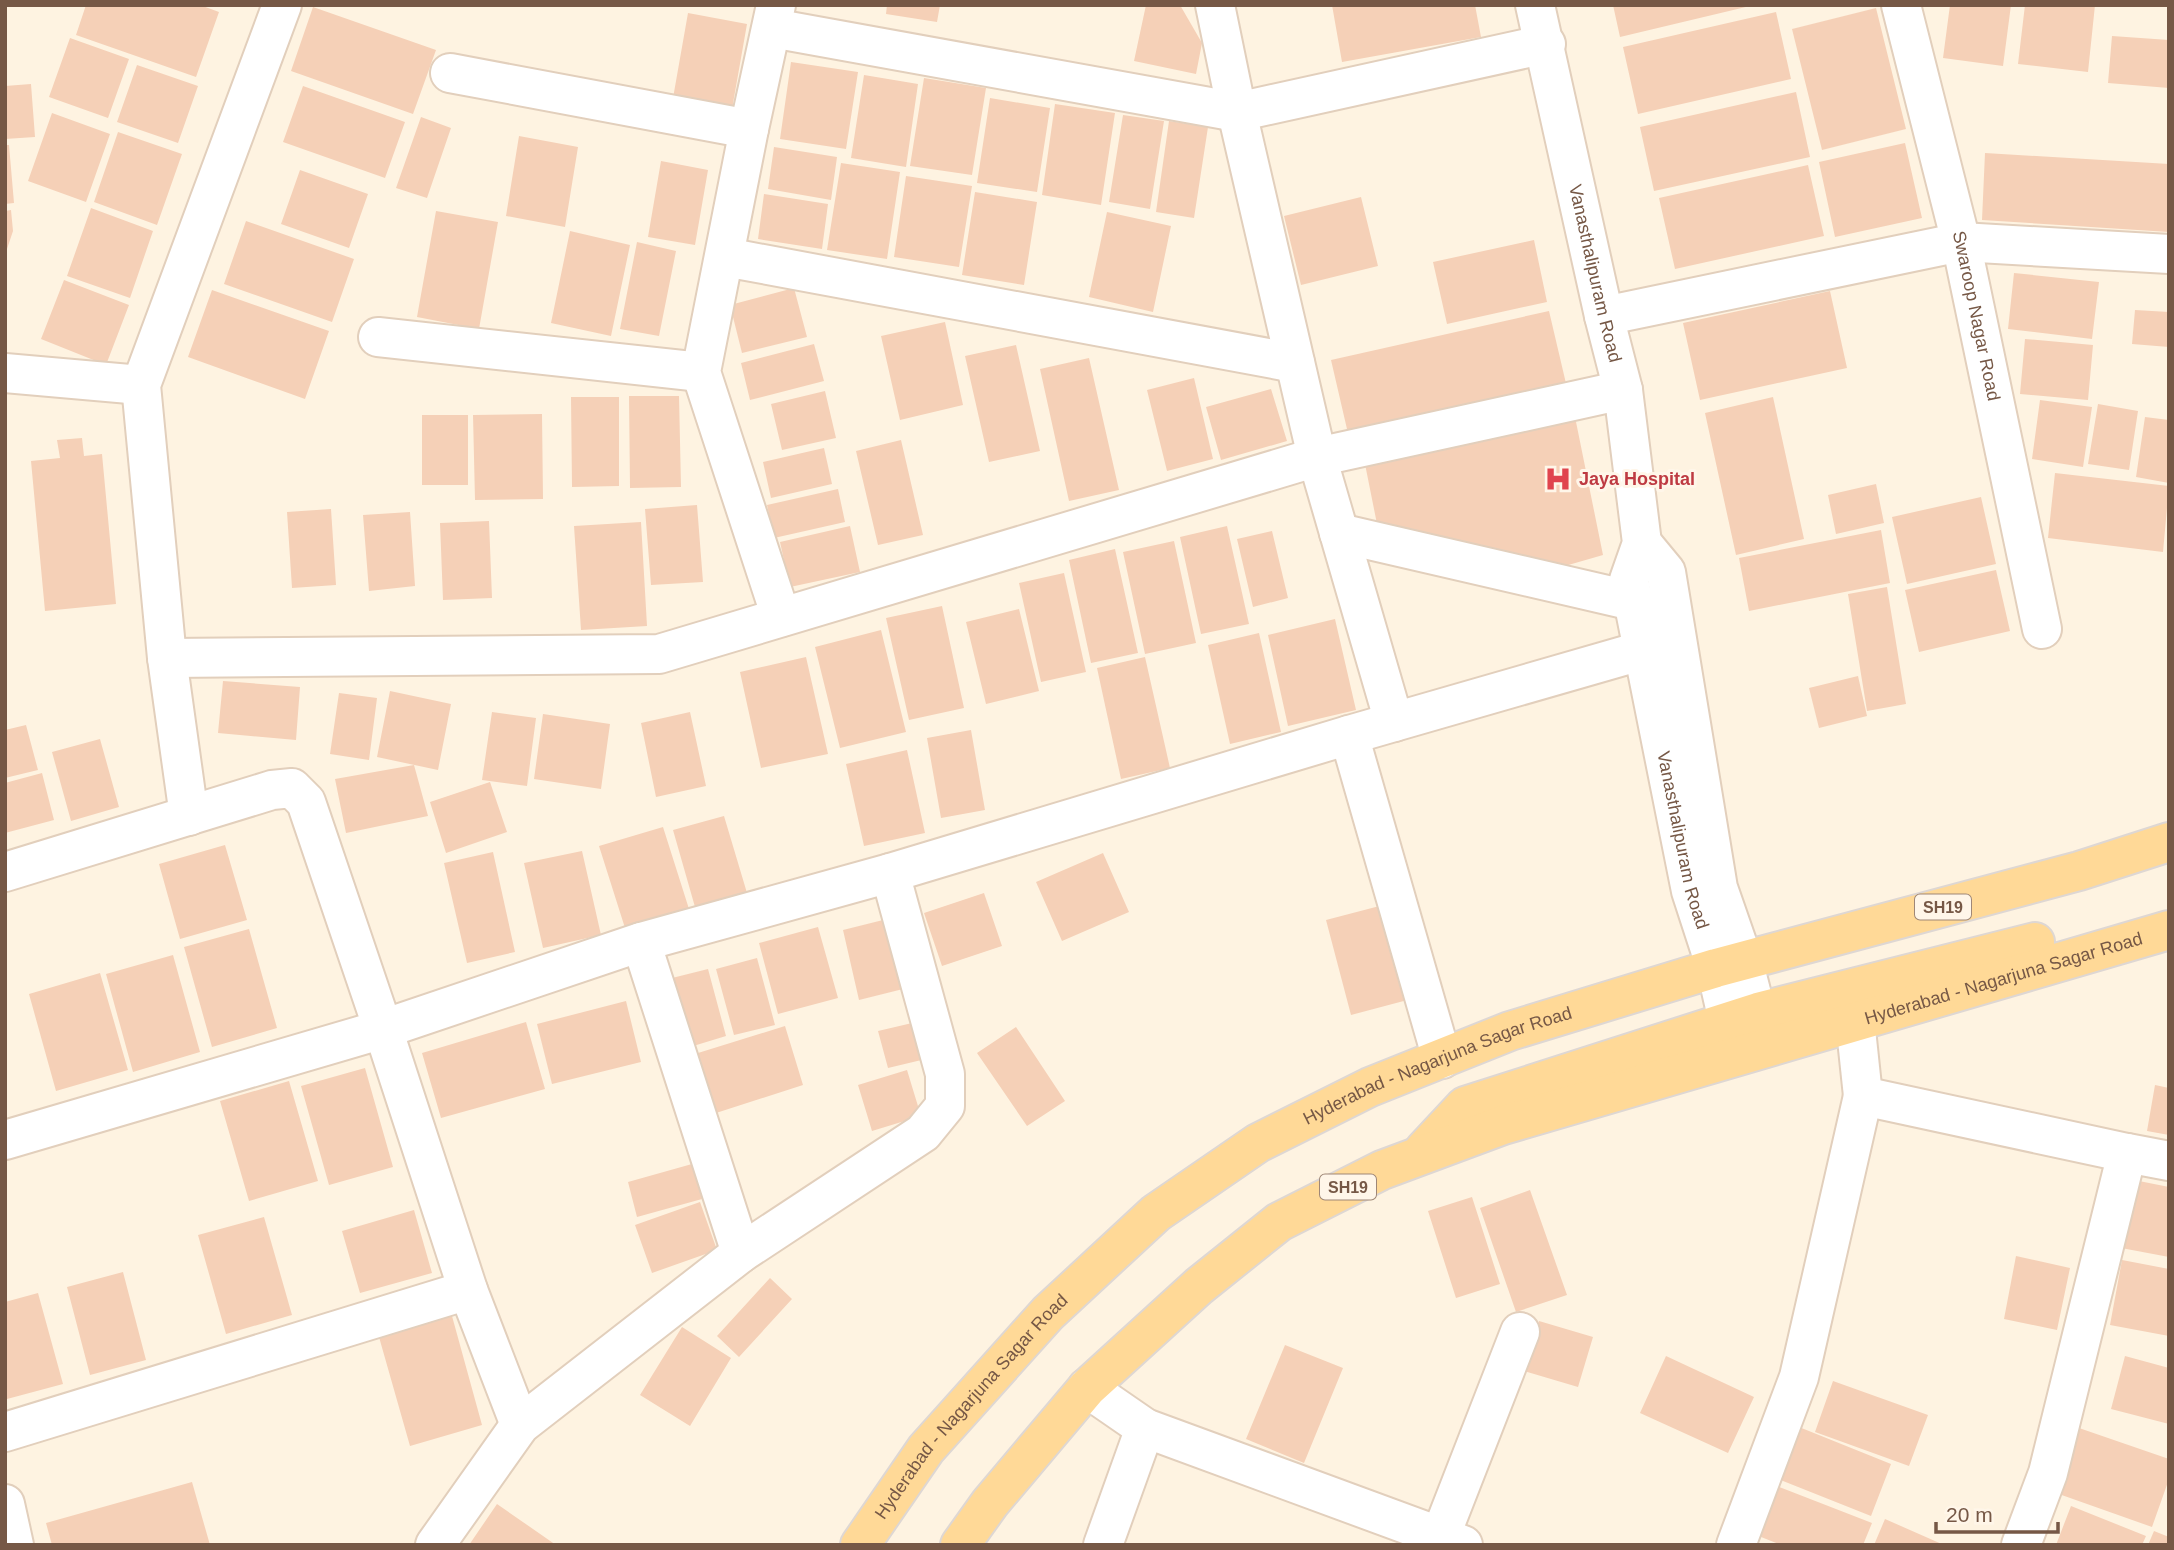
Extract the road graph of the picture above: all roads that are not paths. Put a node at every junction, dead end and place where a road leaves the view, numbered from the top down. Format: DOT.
graph roads {
  1 [pos="282,5"];
  2 [pos="1215,5"];
  3 [pos="1535,5"];
  4 [pos="1901,5"];
  5 [pos="774,17"];
  6 [pos="1546,44"];
  7 [pos="450,73"];
  8 [pos="1237,112"];
  9 [pos="749,129"];
  10 [pos="1961,242"];
  11 [pos="2169,254"];
  12 [pos="725,257"];
  13 [pos="1604,316"];
  14 [pos="378,337"];
  15 [pos="1296,363"];
  16 [pos="701,372"];
  17 [pos="5,373"];
  18 [pos="141,386"];
  19 [pos="1623,390"];
  20 [pos="1317,457"];
  21 [pos="1339,533"];
  22 [pos="1642,543"];
  23 [pos="1633,601"];
  24 [pos="781,617"];
  25 [pos="2042,629"];
  26 [pos="1644,650"];
  27 [pos="167,658"];
  28 [pos="1394,722"];
  29 [pos="1349,735"];
  30 [pos="189,816"];
  31 [pos="2169,842"];
  32 [pos="5,872"];
  33 [pos="890,873"];
  34 [pos="2169,930"];
  35 [pos="640,942"];
  36 [pos="2124,943"];
  37 [pos="1730,964"];
  38 [pos="1855,1020"];
  39 [pos="383,1029"];
  40 [pos="1747,1034"];
  41 [pos="1442,1059"];
  42 [pos="1863,1096"];
  43 [pos="5,1140"];
  44 [pos="2127,1153"];
  45 [pos="2169,1161"];
  46 [pos="741,1253"];
  47 [pos="468,1290"];
  48 [pos="1520,1332"];
  49 [pos="1087,1388"];
  50 [pos="520,1425"];
  51 [pos="1145,1428"];
  52 [pos="5,1432"];
  53 [pos="5,1504"];
  54 [pos="1447,1542"];
  55 [pos="14,1545"];
  56 [pos="435,1545"];
  57 [pos="860,1545"];
  58 [pos="960,1545"];
  59 [pos="1103,1545"];
  60 [pos="1736,1545"];
  61 [pos="2021,1545"];
  1 -- 18 [label="street"];
  2 -- 8 [label="street"];
  3 -- 6 [label="street, Vanasthalipuram Road"];
  4 -- 10 [label="street, Swaroop Nagar Road"];
  5 -- 8 [label="street"];
  5 -- 9 [label="street"];
  6 -- 8 [label="street"];
  6 -- 13 [label="street, Vanasthalipuram Road"];
  7 -- 9 [label="street"];
  8 -- 15 [label="street"];
  9 -- 12 [label="street"];
  10 -- 11 [label="street"];
  10 -- 13 [label="street"];
  10 -- 25 [label="street, Swaroop Nagar Road"];
  12 -- 15 [label="street"];
  12 -- 16 [label="street"];
  13 -- 19 [label="street, Vanasthalipuram Road"];
  14 -- 16 [label="street"];
  15 -- 20 [label="street"];
  16 -- 24 [label="street"];
  17 -- 18 [label="street"];
  18 -- 27 [label="street"];
  19 -- 20 [label="street"];
  19 -- 22 [label="street, Vanasthalipuram Road"];
  20 -- 21 [label="street"];
  20 -- 24 [label="street"];
  21 -- 23 [label="street"];
  21 -- 28 [label="street"];
  22 -- 23 [label="street, Vanasthalipuram Road"];
  22 -- 37 [label="street, Vanasthalipuram Road"];
  23 -- 26 [label="street, Vanasthalipuram Road"];
  24 -- 27 [label="street"];
  26 -- 28 [label="street"];
  26 -- 37 [label="street, Vanasthalipuram Road"];
  27 -- 30 [label="street"];
  28 -- 29 [label="street"];
  29 -- 33 [label="street"];
  29 -- 41 [label="street"];
  30 -- 32 [label="street"];
  30 -- 39 [label="street"];
  31 -- 37 [label="main road, Hyderabad - Nagarjuna Sagar Road / SH19"];
  33 -- 35 [label="street"];
  33 -- 46 [label="street"];
  34 -- 36 [label="main road, Hyderabad - Nagarjuna Sagar Road / SH19"];
  35 -- 39 [label="street"];
  35 -- 46 [label="street"];
  36 -- 38 [label="main road, Hyderabad - Nagarjuna Sagar Road / SH19"];
  36 -- 40 [label="main road"];
  37 -- 40 [label="street, Vanasthalipuram Road"];
  37 -- 41 [label="main road, Hyderabad - Nagarjuna Sagar Road / SH19"];
  38 -- 40 [label="main road, Hyderabad - Nagarjuna Sagar Road / SH19"];
  38 -- 42 [label="street"];
  39 -- 43 [label="street"];
  39 -- 47 [label="street"];
  40 -- 49 [label="main road, Hyderabad - Nagarjuna Sagar Road / SH19"];
  41 -- 57 [label="main road, Hyderabad - Nagarjuna Sagar Road / SH19"];
  42 -- 44 [label="street"];
  42 -- 60 [label="street"];
  44 -- 45 [label="street"];
  44 -- 61 [label="street"];
  46 -- 50 [label="street"];
  47 -- 50 [label="street"];
  47 -- 52 [label="street"];
  48 -- 54 [label="street"];
  49 -- 51 [label="street"];
  49 -- 58 [label="main road, Hyderabad - Nagarjuna Sagar Road / SH19"];
  50 -- 56 [label="street"];
  51 -- 54 [label="street"];
  51 -- 59 [label="street"];
  53 -- 55 [label="street"];
}
